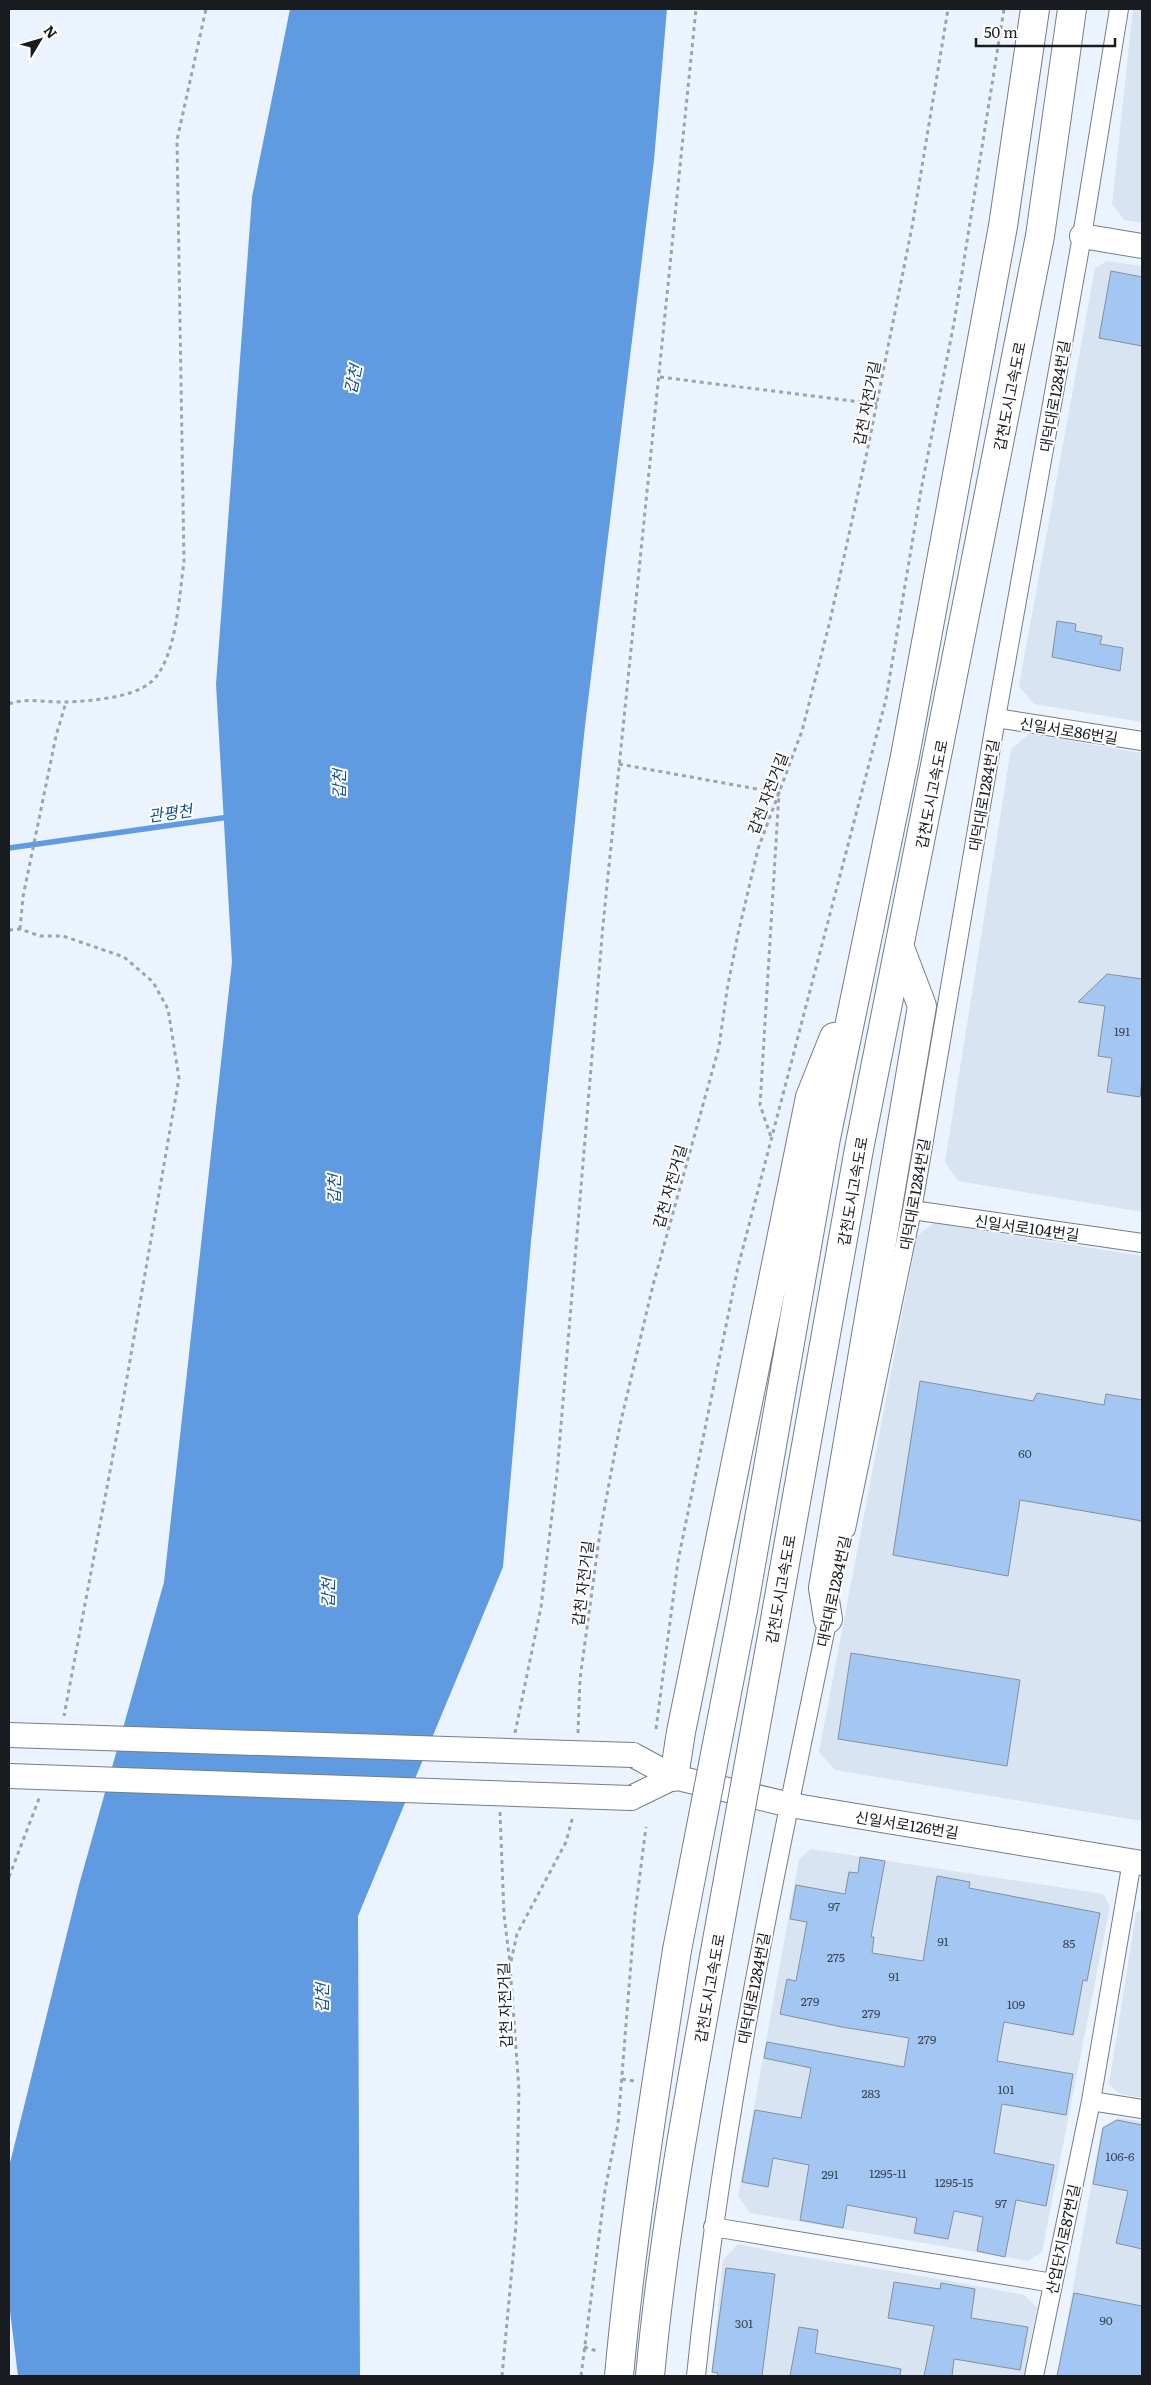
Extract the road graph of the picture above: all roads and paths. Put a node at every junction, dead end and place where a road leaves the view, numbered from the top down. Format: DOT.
graph roads {
  1 [pos="206,9"];
  2 [pos="696,9"];
  3 [pos="948,9"];
  4 [pos="1004,9"];
  5 [pos="1035,9"];
  6 [pos="1072,9"];
  7 [pos="1119,9"];
  8 [pos="1082,236"];
  9 [pos="1142,246"];
  10 [pos="660,377"];
  11 [pos="877,404"];
  12 [pos="66,702"];
  13 [pos="9,704"];
  14 [pos="996,718"];
  15 [pos="1142,742"];
  16 [pos="619,764"];
  17 [pos="779,792"];
  18 [pos="20,929"];
  19 [pos="9,930"];
  20 [pos="900,948"];
  21 [pos="860,971"];
  22 [pos="772,1138"];
  23 [pos="912,1210"];
  24 [pos="1142,1244"];
  25 [pos="828,1619"];
  26 [pos="64,1718"];
  27 [pos="656,1734"];
  28 [pos="9,1735"];
  29 [pos="514,1738"];
  30 [pos="577,1743"];
  31 [pos="9,1776"];
  32 [pos="674,1777"];
  33 [pos="43,1789"];
  34 [pos="790,1804"];
  35 [pos="502,1806"];
  36 [pos="574,1815"];
  37 [pos="646,1827"];
  38 [pos="1137,1862"];
  39 [pos="9,1877"];
  40 [pos="510,1966"];
  41 [pos="622,2079"];
  42 [pos="635,2081"];
  43 [pos="1091,2101"];
  44 [pos="1142,2109"];
  45 [pos="713,2227"];
  46 [pos="1053,2283"];
  47 [pos="584,2347"];
  48 [pos="597,2351"];
  49 [pos="502,2376"];
  50 [pos="581,2376"];
  51 [pos="619,2376"];
  52 [pos="650,2376"];
  53 [pos="696,2376"];
  54 [pos="1034,2376"];
  1 -- 12 [label="path"];
  2 -- 10 [label="path"];
  3 -- 11 [label="path, 갑천 자전거길"];
  4 -- 22 [label="path"];
  5 -- 21 [label="highway"];
  6 -- 20 [label="highway, 갑천도시고속도로"];
  7 -- 8 [label="street, 대덕대로1284번길"];
  8 -- 9 [label="street"];
  8 -- 14 [label="street, 대덕대로1284번길"];
  10 -- 11 [label="path"];
  10 -- 16 [label="path"];
  11 -- 17 [label="path, 갑천 자전거길"];
  12 -- 13 [label="path"];
  12 -- 18 [label="path"];
  14 -- 15 [label="street, 신일서로86번길"];
  14 -- 23 [label="street, 대덕대로1284번길"];
  16 -- 17 [label="path"];
  16 -- 29 [label="path"];
  17 -- 22 [label="path"];
  17 -- 30 [label="path, 갑천 자전거길"];
  18 -- 19 [label="path"];
  18 -- 26 [label="path"];
  20 -- 25 [label="highway"];
  20 -- 52 [label="highway, 갑천도시고속도로, bridge"];
  21 -- 32 [label="highway"];
  21 -- 51 [label="highway, bridge"];
  22 -- 27 [label="path"];
  23 -- 24 [label="street, 신일서로104번길"];
  23 -- 25 [label="street, 대덕대로1284번길"];
  25 -- 34 [label="street, 대덕대로1284번길"];
  28 -- 32 [label="street, 신일서로126번길, bridge"];
  31 -- 32 [label="street, bridge"];
  32 -- 34 [label="street, 신일서로126번길"];
  33 -- 39 [label="path"];
  34 -- 38 [label="street, 신일서로126번길"];
  34 -- 45 [label="street, 대덕대로1284번길"];
  35 -- 40 [label="path"];
  36 -- 40 [label="path, 갑천 자전거길"];
  37 -- 41 [label="path"];
  38 -- 43 [label="street, 산업단지로87번길"];
  40 -- 49 [label="path, 갑천 자전거길"];
  41 -- 42 [label="path"];
  41 -- 47 [label="path"];
  43 -- 44 [label="street"];
  43 -- 46 [label="street, 산업단지로87번길"];
  45 -- 46 [label="street"];
  45 -- 53 [label="street, 대덕대로1284번길"];
  46 -- 54 [label="street, 산업단지로87번길"];
  47 -- 48 [label="path"];
  47 -- 50 [label="path"];
}
